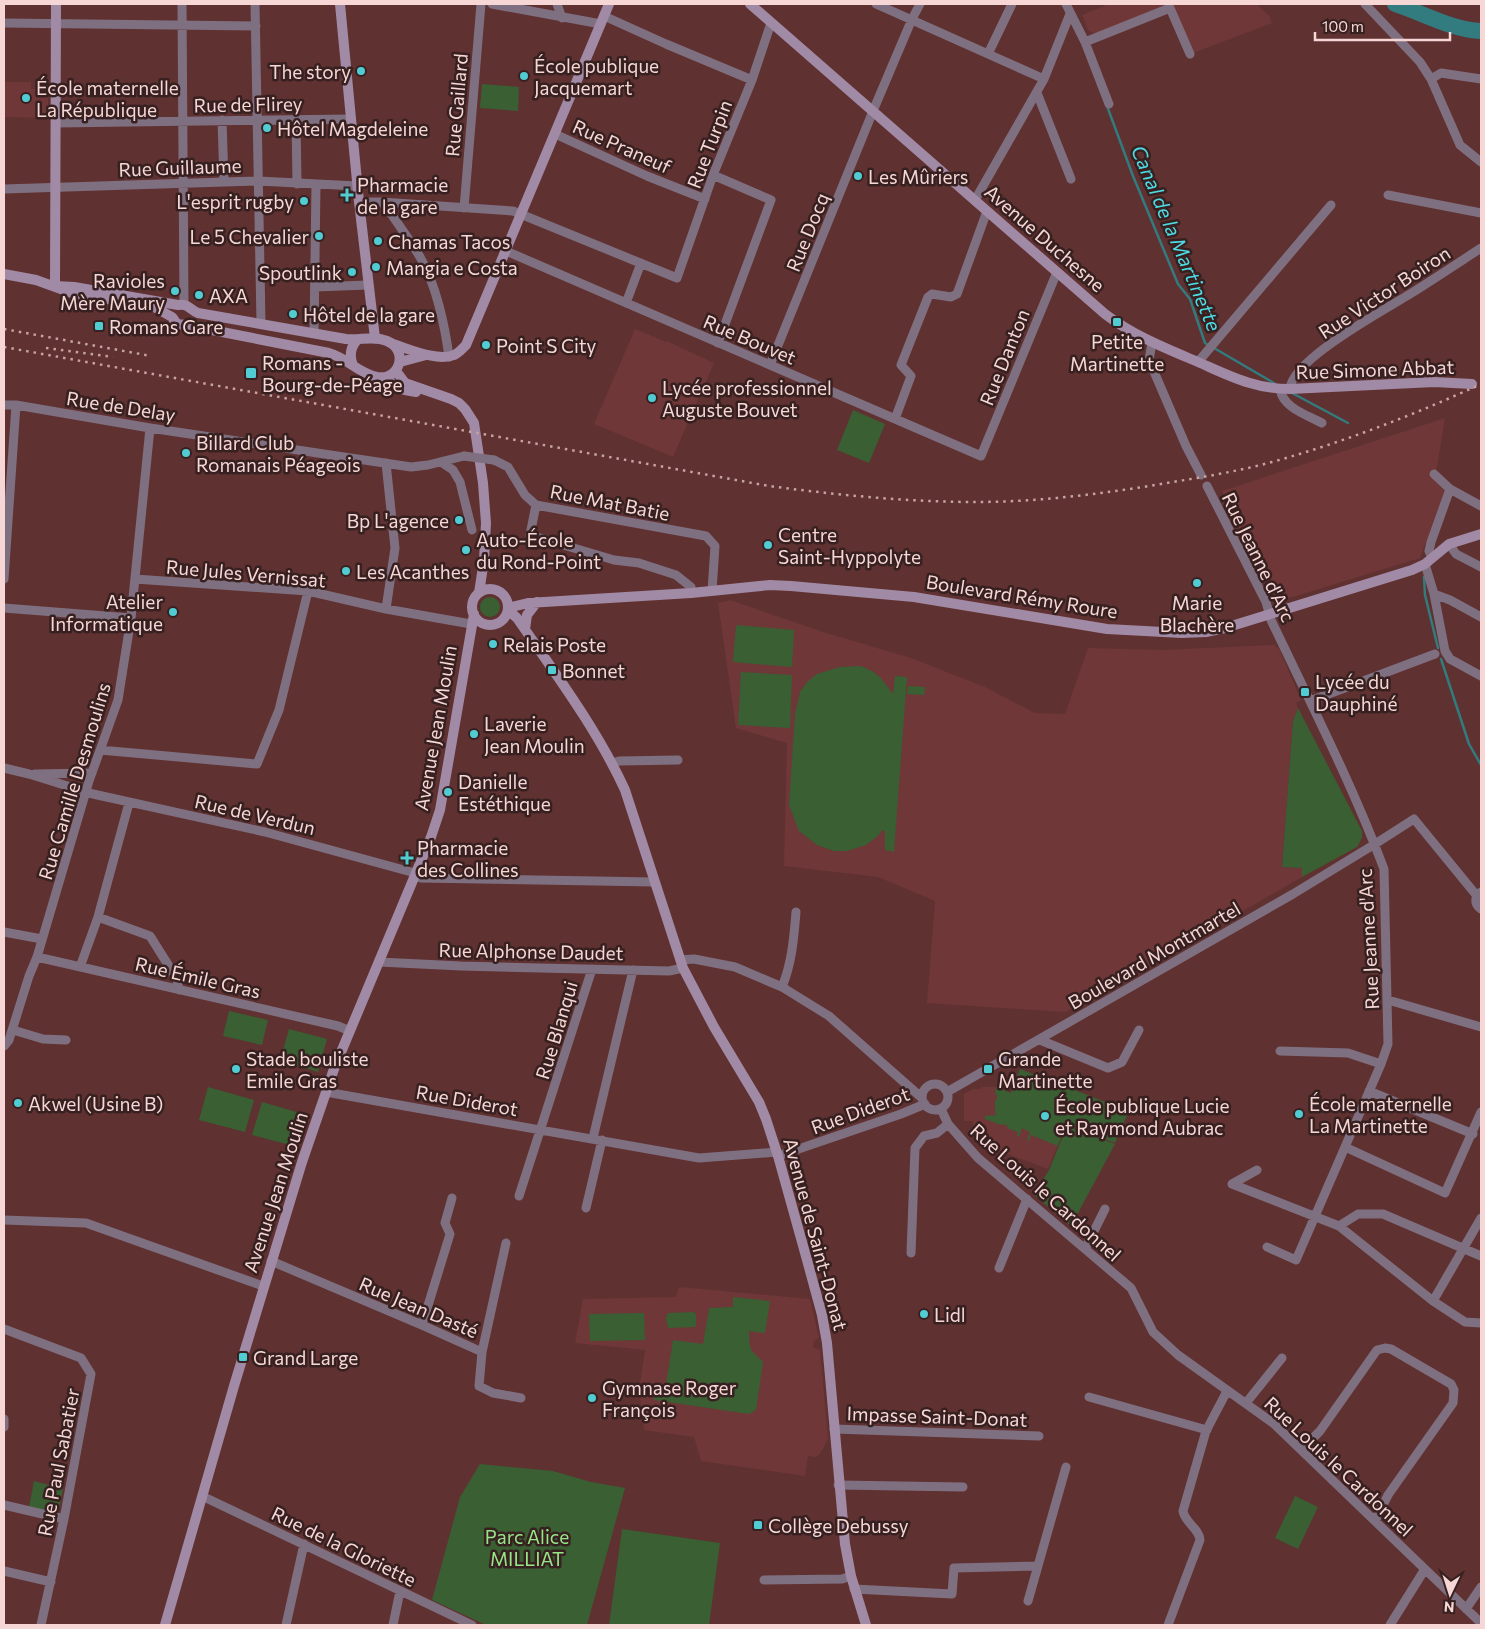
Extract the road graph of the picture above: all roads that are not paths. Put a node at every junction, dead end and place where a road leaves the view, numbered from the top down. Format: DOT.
graph roads {
  1 [pos="56,4"];
  2 [pos="182,4"];
  3 [pos="255,4"];
  4 [pos="340,4"];
  5 [pos="481,4"];
  6 [pos="492,4"];
  7 [pos="557,4"];
  8 [pos="609,4"];
  9 [pos="750,4"];
  10 [pos="876,4"];
  11 [pos="920,4"];
  12 [pos="1012,4"];
  13 [pos="1066,4"];
  14 [pos="1365,4"];
  15 [pos="762,8"];
  16 [pos="1070,14"];
  17 [pos="562,18"];
  18 [pos="912,19"];
  19 [pos="602,20"];
  20 [pos="4,23"];
  21 [pos="772,23"];
  22 [pos="56,24"];
  23 [pos="182,25"];
  24 [pos="256,26"];
  25 [pos="1085,42"];
  26 [pos="988,54"];
  27 [pos="1190,54"];
  28 [pos="1044,79"];
  29 [pos="1431,79"];
  30 [pos="1481,79"];
  31 [pos="752,80"];
  32 [pos="1036,92"];
  33 [pos="1109,104"];
  34 [pos="873,111"];
  35 [pos="350,119"];
  36 [pos="222,120"];
  37 [pos="257,120"];
  38 [pos="296,120"];
  39 [pos="182,121"];
  40 [pos="56,124"];
  41 [pos="555,134"];
  42 [pos="1481,162"];
  43 [pos="713,175"];
  44 [pos="1071,179"];
  45 [pos="258,181"];
  46 [pos="224,182"];
  47 [pos="184,183"];
  48 [pos="297,184"];
  49 [pos="316,184"];
  50 [pos="357,186"];
  51 [pos="55,187"];
  52 [pos="4,189"];
  53 [pos="1388,195"];
  54 [pos="705,199"];
  55 [pos="974,200"];
  56 [pos="359,202"];
  57 [pos="381,202"];
  58 [pos="1331,205"];
  59 [pos="464,208"];
  60 [pos="987,211"];
  61 [pos="1481,213"];
  62 [pos="522,214"];
  63 [pos="1481,248"];
  64 [pos="506,251"];
  65 [pos="641,263"];
  66 [pos="1057,272"];
  67 [pos="4,274"];
  68 [pos="368,285"];
  69 [pos="55,286"];
  70 [pos="315,287"];
  71 [pos="626,303"];
  72 [pos="185,307"];
  73 [pos="173,320"];
  74 [pos="261,323"];
  75 [pos="186,325"];
  76 [pos="314,333"];
  77 [pos="375,338"];
  78 [pos="357,340"];
  79 [pos="718,343"];
  80 [pos="1152,343"];
  81 [pos="393,344"];
  82 [pos="427,355"];
  83 [pos="449,357"];
  84 [pos="1198,362"];
  85 [pos="353,365"];
  86 [pos="770,365"];
  87 [pos="398,366"];
  88 [pos="385,377"];
  89 [pos="1472,384"];
  90 [pos="1285,389"];
  91 [pos="439,395"];
  92 [pos="4,405"];
  93 [pos="16,406"];
  94 [pos="896,419"];
  95 [pos="1322,423"];
  96 [pos="150,428"];
  97 [pos="981,456"];
  98 [pos="441,462"];
  99 [pos="386,463"];
  100 [pos="1201,474"];
  101 [pos="1434,474"];
  102 [pos="1207,486"];
  103 [pos="1450,488"];
  104 [pos="536,505"];
  105 [pos="1481,506"];
  106 [pos="472,530"];
  107 [pos="1481,534"];
  108 [pos="1449,544"];
  109 [pos="484,560"];
  110 [pos="1428,560"];
  111 [pos="1481,568"];
  112 [pos="4,579"];
  113 [pos="135,579"];
  114 [pos="493,589"];
  115 [pos="308,591"];
  116 [pos="712,591"];
  117 [pos="479,593"];
  118 [pos="691,593"];
  119 [pos="1434,594"];
  120 [pos="504,595"];
  121 [pos="532,603"];
  122 [pos="4,608"];
  123 [pos="386,609"];
  124 [pos="508,609"];
  125 [pos="1270,614"];
  126 [pos="131,618"];
  127 [pos="1481,618"];
  128 [pos="500,622"];
  129 [pos="471,623"];
  130 [pos="525,629"];
  131 [pos="1435,654"];
  132 [pos="1481,676"];
  133 [pos="1310,701"];
  134 [pos="100,750"];
  135 [pos="678,760"];
  136 [pos="613,763"];
  137 [pos="4,768"];
  138 [pos="92,773"];
  139 [pos="29,774"];
  140 [pos="86,792"];
  141 [pos="129,803"];
  142 [pos="1375,844"];
  143 [pos="415,875"];
  144 [pos="654,882"];
  145 [pos="1479,894"];
  146 [pos="1481,909"];
  147 [pos="796,912"];
  148 [pos="98,917"];
  149 [pos="4,932"];
  150 [pos="42,939"];
  151 [pos="37,957"];
  152 [pos="379,962"];
  153 [pos="681,964"];
  154 [pos="80,967"];
  155 [pos="592,969"];
  156 [pos="633,970"];
  157 [pos="782,987"];
  158 [pos="179,990"];
  159 [pos="1388,1000"];
  160 [pos="1481,1027"];
  161 [pos="12,1030"];
  162 [pos="1139,1030"];
  163 [pos="350,1031"];
  164 [pos="66,1040"];
  165 [pos="1040,1040"];
  166 [pos="4,1046"];
  167 [pos="1280,1051"];
  168 [pos="1381,1064"];
  169 [pos="898,1076"];
  170 [pos="928,1086"];
  171 [pos="1369,1091"];
  172 [pos="326,1092"];
  173 [pos="947,1092"];
  174 [pos="924,1101"];
  175 [pos="941,1109"];
  176 [pos="1481,1112"];
  177 [pos="948,1124"];
  178 [pos="542,1129"];
  179 [pos="1473,1134"];
  180 [pos="598,1139"];
  181 [pos="1345,1147"];
  182 [pos="777,1154"];
  183 [pos="1257,1170"];
  184 [pos="519,1196"];
  185 [pos="452,1198"];
  186 [pos="1026,1199"];
  187 [pos="586,1208"];
  188 [pos="1105,1209"];
  189 [pos="1315,1218"];
  190 [pos="1481,1218"];
  191 [pos="4,1220"];
  192 [pos="1339,1226"];
  193 [pos="506,1243"];
  194 [pos="1267,1247"];
  195 [pos="1085,1249"];
  196 [pos="1462,1249"];
  197 [pos="911,1253"];
  198 [pos="1481,1256"];
  199 [pos="271,1261"];
  200 [pos="999,1268"];
  201 [pos="263,1286"];
  202 [pos="1433,1301"];
  203 [pos="1481,1322"];
  204 [pos="422,1325"];
  205 [pos="4,1329"];
  206 [pos="482,1352"];
  207 [pos="1282,1358"];
  208 [pos="1227,1391"];
  209 [pos="521,1398"];
  210 [pos="1089,1398"];
  211 [pos="1246,1403"];
  212 [pos="4,1419"];
  213 [pos="4,1428"];
  214 [pos="834,1429"];
  215 [pos="1207,1430"];
  216 [pos="1038,1436"];
  217 [pos="1301,1450"];
  218 [pos="1066,1467"];
  219 [pos="838,1485"];
  220 [pos="963,1487"];
  221 [pos="202,1496"];
  222 [pos="4,1505"];
  223 [pos="64,1519"];
  224 [pos="1375,1521"];
  225 [pos="304,1544"];
  226 [pos="1038,1566"];
  227 [pos="1425,1569"];
  228 [pos="4,1571"];
  229 [pos="851,1576"];
  230 [pos="764,1580"];
  231 [pos="50,1582"];
  232 [pos="1481,1586"];
  233 [pos="854,1589"];
  234 [pos="400,1591"];
  235 [pos="1028,1601"];
  236 [pos="1466,1609"];
  237 [pos="453,1621"];
  238 [pos="1481,1623"];
  239 [pos="41,1625"];
  240 [pos="165,1625"];
  241 [pos="286,1625"];
  242 [pos="393,1625"];
  243 [pos="472,1625"];
  244 [pos="866,1625"];
  245 [pos="1168,1625"];
  246 [pos="1390,1625"];
  1 -- 22 [label="main road"];
  2 -- 23 [label="street"];
  3 -- 24 [label="street"];
  4 -- 35 [label="main road"];
  5 -- 59 [label="street, Rue Gaillard"];
  6 -- 17 [label="street"];
  7 -- 17 [label="street"];
  8 -- 19 [label="main road"];
  9 -- 15 [label="main road, Avenue Duchesne"];
  10 -- 18 [label="street"];
  11 -- 18 [label="street, Rue Docq"];
  12 -- 26 [label="street"];
  13 -- 16 [label="street"];
  14 -- 29 [label="street"];
  15 -- 21 [label="main road, Avenue Duchesne"];
  16 -- 25 [label="street"];
  16 -- 28 [label="street"];
  17 -- 19 [label="street"];
  18 -- 26 [label="street"];
  18 -- 34 [label="street, Rue Docq"];
  19 -- 31 [label="street"];
  19 -- 41 [label="main road"];
  20 -- 22 [label="street"];
  21 -- 31 [label="street, Rue Turpin"];
  21 -- 34 [label="main road, Avenue Duchesne"];
  22 -- 23 [label="street"];
  22 -- 40 [label="main road"];
  23 -- 24 [label="street"];
  23 -- 39 [label="street"];
  24 -- 37 [label="street"];
  25 -- 27 [label="street"];
  25 -- 33 [label="street"];
  26 -- 28 [label="street"];
  28 -- 32 [label="street"];
  29 -- 30 [label="street"];
  29 -- 42 [label="street"];
  31 -- 43 [label="street, Rue Turpin"];
  32 -- 44 [label="street"];
  32 -- 55 [label="street"];
  34 -- 55 [label="main road, Avenue Duchesne"];
  34 -- 86 [label="street, Rue Docq"];
  35 -- 38 [label="street, Rue de Flirey"];
  35 -- 50 [label="main road"];
  36 -- 37 [label="street, Rue de Flirey"];
  36 -- 39 [label="street, Rue de Flirey"];
  36 -- 46 [label="street"];
  37 -- 38 [label="street, Rue de Flirey"];
  37 -- 45 [label="street"];
  38 -- 48 [label="street"];
  39 -- 40 [label="street, Rue de Flirey"];
  39 -- 47 [label="street"];
  40 -- 51 [label="main road"];
  41 -- 54 [label="street, Rue Praneuf"];
  41 -- 62 [label="main road"];
  43 -- 54 [label="street, Rue Turpin"];
  43 -- 79 [label="street"];
  45 -- 46 [label="street, Rue Guillaume"];
  45 -- 48 [label="street, Rue Guillaume"];
  45 -- 74 [label="street"];
  46 -- 47 [label="street, Rue Guillaume"];
  47 -- 51 [label="street, Rue Guillaume"];
  47 -- 72 [label="street"];
  48 -- 49 [label="street, Rue Guillaume"];
  49 -- 50 [label="street, Rue Guillaume"];
  49 -- 70 [label="street"];
  50 -- 56 [label="main road"];
  51 -- 52 [label="street, Rue Guillaume"];
  51 -- 69 [label="main road"];
  53 -- 61 [label="street"];
  54 -- 65 [label="street, Rue Turpin"];
  55 -- 60 [label="main road, Avenue Duchesne"];
  56 -- 57 [label="street"];
  56 -- 68 [label="main road"];
  57 -- 59 [label="street"];
  57 -- 83 [label="street"];
  58 -- 84 [label="street"];
  59 -- 62 [label="street"];
  60 -- 66 [label="main road, Avenue Duchesne"];
  60 -- 94 [label="street"];
  62 -- 64 [label="main road"];
  62 -- 65 [label="street"];
  63 -- 90 [label="street, Rue Victor Boiron"];
  64 -- 71 [label="street, Rue Bouvet"];
  64 -- 83 [label="main road"];
  65 -- 71 [label="street"];
  66 -- 80 [label="main road, Avenue Duchesne"];
  66 -- 97 [label="street, Rue Danton"];
  67 -- 69 [label="main road"];
  68 -- 70 [label="street"];
  68 -- 77 [label="main road"];
  69 -- 72 [label="main road"];
  69 -- 73 [label="main road"];
  70 -- 76 [label="street"];
  71 -- 79 [label="street, Rue Bouvet"];
  72 -- 73 [label="main road"];
  72 -- 74 [label="main road"];
  72 -- 75 [label="main road"];
  73 -- 75 [label="main road"];
  74 -- 76 [label="main road"];
  75 -- 85 [label="main road"];
  76 -- 78 [label="main road"];
  77 -- 78 [label="main road"];
  77 -- 81 [label="main road"];
  78 -- 85 [label="main road"];
  79 -- 86 [label="street, Rue Bouvet"];
  80 -- 84 [label="main road, Avenue Duchesne"];
  80 -- 100 [label="street"];
  81 -- 82 [label="main road"];
  81 -- 87 [label="main road"];
  82 -- 83 [label="main road"];
  82 -- 87 [label="main road"];
  84 -- 90 [label="main road, Avenue Duchesne"];
  85 -- 88 [label="main road"];
  86 -- 94 [label="street, Rue Bouvet"];
  87 -- 88 [label="main road"];
  87 -- 91 [label="main road"];
  88 -- 91 [label="main road"];
  89 -- 90 [label="main road, Rue Simone Abbat"];
  90 -- 95 [label="street"];
  91 -- 109 [label="main road"];
  92 -- 93 [label="street, Rue de Delay"];
  93 -- 96 [label="street, Rue de Delay"];
  93 -- 112 [label="street"];
  94 -- 97 [label="street, Rue Bouvet"];
  96 -- 99 [label="street, Rue de Delay"];
  96 -- 113 [label="street, Rue Camille Desmoulins"];
  98 -- 99 [label="street, Rue de Delay"];
  98 -- 104 [label="street, Rue Mat Batie, bridge"];
  98 -- 106 [label="street"];
  99 -- 123 [label="street"];
  101 -- 103 [label="street"];
  102 -- 125 [label="street, Rue Jeanne d'Arc"];
  103 -- 105 [label="street"];
  103 -- 110 [label="street"];
  104 -- 116 [label="street, Rue Mat Batie"];
  104 -- 118 [label="street"];
  107 -- 108 [label="main road"];
  108 -- 110 [label="main road, Boulevard Rémy Roure"];
  108 -- 111 [label="street"];
  109 -- 114 [label="main road"];
  109 -- 117 [label="main road"];
  110 -- 119 [label="street"];
  110 -- 125 [label="main road, Boulevard Rémy Roure"];
  113 -- 115 [label="street, Rue Jules Vernissat"];
  113 -- 126 [label="street, Rue Camille Desmoulins"];
  114 -- 117 [label="main road"];
  114 -- 120 [label="main road"];
  115 -- 123 [label="street, Rue Jules Vernissat"];
  115 -- 134 [label="street"];
  116 -- 118 [label="main road, Boulevard Rémy Roure"];
  116 -- 125 [label="main road, Boulevard Rémy Roure"];
  117 -- 129 [label="main road"];
  118 -- 121 [label="main road, Boulevard Rémy Roure"];
  119 -- 127 [label="street"];
  119 -- 132 [label="street"];
  120 -- 121 [label="main road, Boulevard Rémy Roure"];
  120 -- 124 [label="main road"];
  121 -- 124 [label="main road, Boulevard Rémy Roure"];
  121 -- 130 [label="main road"];
  122 -- 126 [label="street"];
  123 -- 129 [label="street, Rue Jules Vernissat"];
  124 -- 128 [label="main road"];
  124 -- 130 [label="main road, Avenue de Saint-Donat"];
  125 -- 133 [label="street, Rue Jeanne d'Arc"];
  126 -- 134 [label="street, Rue Camille Desmoulins"];
  128 -- 129 [label="main road"];
  128 -- 130 [label="main road"];
  129 -- 143 [label="main road, Avenue Jean Moulin"];
  130 -- 136 [label="main road, Avenue de Saint-Donat"];
  131 -- 133 [label="street"];
  133 -- 142 [label="street, Rue Jeanne d'Arc"];
  134 -- 138 [label="street, Rue Camille Desmoulins"];
  135 -- 136 [label="street"];
  136 -- 144 [label="main road, Avenue de Saint-Donat"];
  137 -- 139 [label="street"];
  138 -- 139 [label="street"];
  138 -- 140 [label="street, Rue Camille Desmoulins"];
  139 -- 140 [label="street, Rue de Verdun"];
  140 -- 141 [label="street, Rue de Verdun"];
  140 -- 150 [label="street, Rue Camille Desmoulins"];
  141 -- 143 [label="street, Rue de Verdun"];
  141 -- 148 [label="street"];
  142 -- 145 [label="street, Boulevard Montmartel"];
  142 -- 159 [label="street, Rue Jeanne d'Arc"];
  142 -- 165 [label="street, Boulevard Montmartel"];
  143 -- 144 [label="street, Rue de Verdun"];
  143 -- 152 [label="main road, Avenue Jean Moulin"];
  144 -- 153 [label="main road, Avenue de Saint-Donat"];
  145 -- 146 [label="street"];
  147 -- 157 [label="street"];
  148 -- 154 [label="street"];
  148 -- 158 [label="street"];
  149 -- 150 [label="street"];
  150 -- 151 [label="street, Rue Camille Desmoulins"];
  151 -- 154 [label="street, Rue Émile Gras"];
  151 -- 161 [label="street, Rue Camille Desmoulins"];
  152 -- 155 [label="street, Rue Alphonse Daudet"];
  152 -- 163 [label="main road, Avenue Jean Moulin"];
  153 -- 156 [label="street, Rue Alphonse Daudet"];
  153 -- 157 [label="street"];
  153 -- 182 [label="main road, Avenue de Saint-Donat"];
  154 -- 158 [label="street, Rue Émile Gras"];
  155 -- 156 [label="street, Rue Alphonse Daudet"];
  155 -- 178 [label="street, Rue Blanqui"];
  156 -- 180 [label="street"];
  157 -- 169 [label="street"];
  158 -- 163 [label="street, Rue Émile Gras"];
  159 -- 160 [label="street"];
  159 -- 168 [label="street, Rue Jeanne d'Arc"];
  161 -- 164 [label="street"];
  161 -- 166 [label="street, Rue Camille Desmoulins"];
  162 -- 165 [label="street"];
  163 -- 172 [label="main road, Avenue Jean Moulin"];
  165 -- 173 [label="street, Boulevard Montmartel"];
  167 -- 168 [label="street"];
  168 -- 171 [label="street, Rue Jeanne d'Arc"];
  169 -- 170 [label="street"];
  169 -- 174 [label="street"];
  170 -- 173 [label="street"];
  170 -- 174 [label="street"];
  171 -- 179 [label="street"];
  171 -- 181 [label="street, Rue Jeanne d'Arc"];
  172 -- 178 [label="street, Rue Diderot"];
  172 -- 199 [label="main road, Avenue Jean Moulin"];
  173 -- 175 [label="street"];
  174 -- 175 [label="street"];
  174 -- 182 [label="street, Rue Diderot"];
  175 -- 177 [label="street, Rue Louis le Cardonnel"];
  176 -- 179 [label="street"];
  177 -- 186 [label="street, Rue Louis le Cardonnel"];
  177 -- 197 [label="street"];
  178 -- 180 [label="street, Rue Diderot"];
  178 -- 184 [label="street, Rue Blanqui"];
  179 -- 181 [label="street"];
  180 -- 182 [label="street, Rue Diderot"];
  180 -- 187 [label="street"];
  181 -- 189 [label="street, Rue Jeanne d'Arc"];
  182 -- 214 [label="main road, Avenue de Saint-Donat"];
  183 -- 189 [label="street"];
  185 -- 204 [label="street"];
  186 -- 195 [label="street, Rue Louis le Cardonnel"];
  186 -- 200 [label="street"];
  188 -- 195 [label="street"];
  189 -- 192 [label="street"];
  189 -- 194 [label="street, Rue Jeanne d'Arc"];
  190 -- 196 [label="street"];
  191 -- 201 [label="street"];
  192 -- 196 [label="street"];
  192 -- 202 [label="street"];
  193 -- 206 [label="street"];
  195 -- 208 [label="street, Rue Louis le Cardonnel"];
  196 -- 198 [label="street"];
  196 -- 202 [label="street"];
  199 -- 201 [label="main road, Avenue Jean Moulin"];
  199 -- 204 [label="street, Rue Jean Dasté"];
  201 -- 221 [label="main road, Avenue Jean Moulin"];
  202 -- 203 [label="street"];
  204 -- 206 [label="street, Rue Jean Dasté"];
  205 -- 223 [label="street, Rue Paul Sabatier"];
  206 -- 209 [label="street, Rue Jean Dasté"];
  207 -- 211 [label="street"];
  208 -- 211 [label="street, Rue Louis le Cardonnel"];
  208 -- 215 [label="street"];
  210 -- 215 [label="street"];
  211 -- 217 [label="street, Rue Louis le Cardonnel"];
  212 -- 213 [label="street"];
  214 -- 216 [label="street, Impasse Saint-Donat"];
  214 -- 219 [label="main road, Avenue de Saint-Donat"];
  215 -- 245 [label="street"];
  217 -- 224 [label="street, Rue Louis le Cardonnel"];
  217 -- 224 [label="street"];
  218 -- 226 [label="street"];
  219 -- 220 [label="street"];
  219 -- 229 [label="main road, Avenue de Saint-Donat"];
  221 -- 225 [label="street, Rue de la Gloriette"];
  221 -- 240 [label="main road, Avenue Jean Moulin"];
  222 -- 223 [label="street"];
  223 -- 231 [label="street, Rue Paul Sabatier"];
  224 -- 227 [label="street, Rue Louis le Cardonnel"];
  225 -- 234 [label="street, Rue de la Gloriette"];
  225 -- 241 [label="street"];
  226 -- 233 [label="street"];
  226 -- 235 [label="street"];
  227 -- 236 [label="street, Rue Louis le Cardonnel"];
  227 -- 246 [label="street"];
  228 -- 231 [label="street"];
  229 -- 230 [label="street"];
  229 -- 233 [label="main road, Avenue de Saint-Donat"];
  231 -- 239 [label="street, Rue Paul Sabatier"];
  232 -- 236 [label="street"];
  233 -- 244 [label="main road, Avenue de Saint-Donat"];
  234 -- 237 [label="street, Rue de la Gloriette"];
  234 -- 242 [label="street"];
  236 -- 238 [label="street, Rue Louis le Cardonnel"];
  237 -- 243 [label="street, Rue de la Gloriette"];
}
